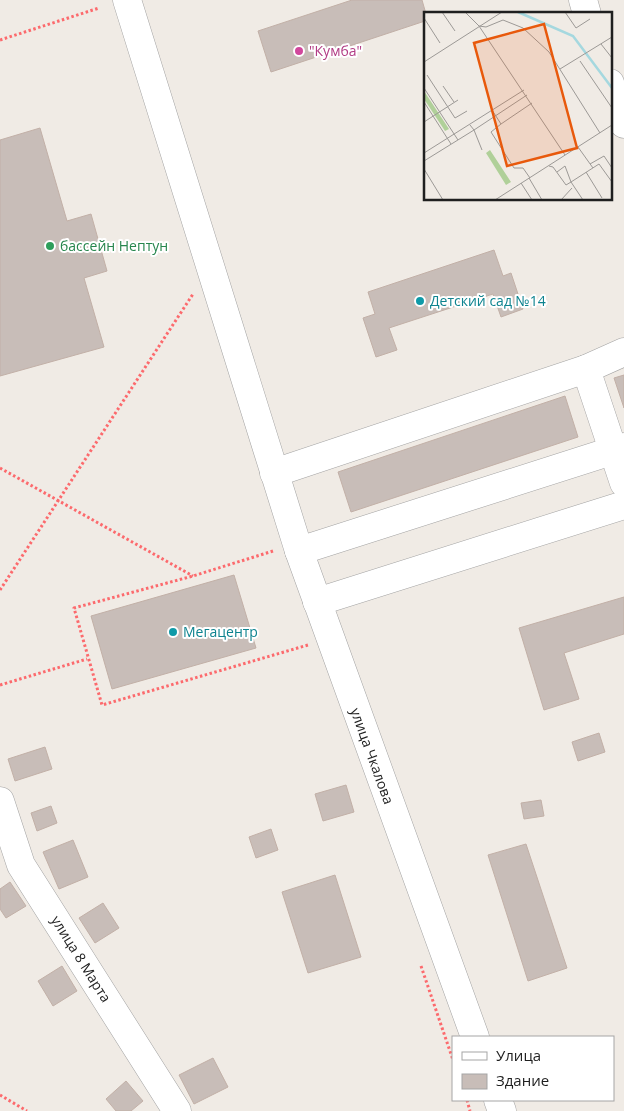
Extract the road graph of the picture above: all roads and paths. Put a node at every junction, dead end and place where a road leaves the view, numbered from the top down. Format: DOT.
graph roads {
  1 [pos="127,0"];
  2 [pos="99,8"];
  3 [pos="0,40"];
  4 [pos="612,89"];
  5 [pos="624,124"];
  6 [pos="196,290"];
  7 [pos="624,352"];
  8 [pos="586,369"];
  9 [pos="618,448"];
  10 [pos="0,468"];
  11 [pos="274,473"];
  12 [pos="624,484"];
  13 [pos="59,501"];
  14 [pos="624,505"];
  15 [pos="287,550"];
  16 [pos="193,576"];
  17 [pos="0,590"];
  18 [pos="317,602"];
  19 [pos="311,644"];
  20 [pos="88,659"];
  21 [pos="0,685"];
  22 [pos="0,800"];
  23 [pos="475,1036"];
  24 [pos="0,1095"];
  25 [pos="27,1111"];
  26 [pos="177,1111"];
  1 -- 11 [label="street, улица Чкалова"];
  2 -- 3 [label="path"];
  4 -- 5 [label="street"];
  6 -- 13 [label="path"];
  7 -- 8 [label="street"];
  8 -- 9 [label="street"];
  8 -- 11 [label="street"];
  9 -- 12 [label="street"];
  9 -- 15 [label="street"];
  10 -- 13 [label="path"];
  11 -- 15 [label="street, улица Чкалова"];
  13 -- 16 [label="path"];
  13 -- 17 [label="path"];
  14 -- 18 [label="street"];
  15 -- 16 [label="path"];
  15 -- 18 [label="street, улица Чкалова"];
  16 -- 20 [label="path"];
  18 -- 23 [label="street, улица Чкалова"];
  19 -- 20 [label="path"];
  20 -- 21 [label="path"];
  22 -- 26 [label="street, улица 8 Марта"];
  24 -- 25 [label="path"];
}
